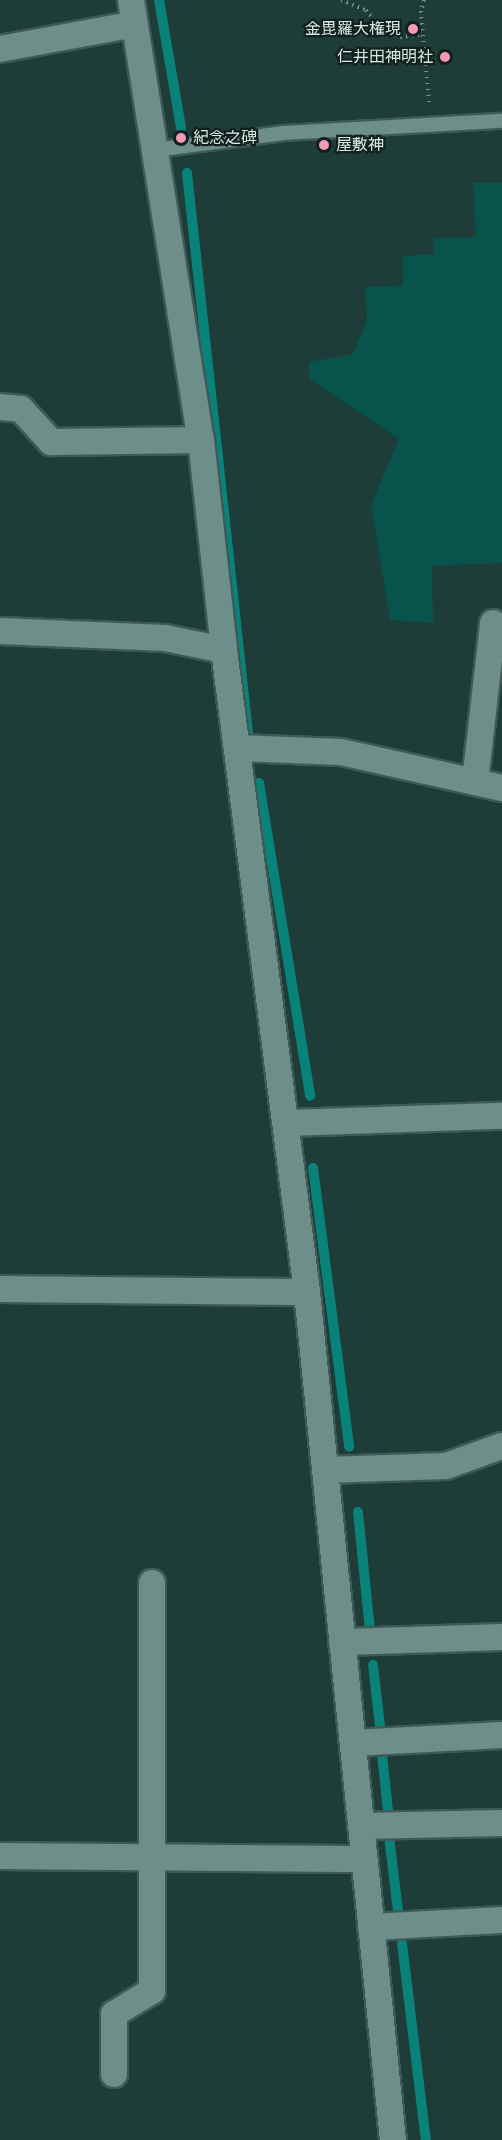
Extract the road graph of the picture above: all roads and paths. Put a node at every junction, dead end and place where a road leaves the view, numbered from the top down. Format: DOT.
graph roads {
  1 [pos="341,0"];
  2 [pos="424,0"];
  3 [pos="133,12"];
  4 [pos="423,34"];
  5 [pos="0,48"];
  6 [pos="502,121"];
  7 [pos="431,125"];
  8 [pos="155,150"];
  9 [pos="0,407"];
  10 [pos="201,440"];
  11 [pos="493,623"];
  12 [pos="0,631"];
  13 [pos="224,650"];
  14 [pos="238,748"];
  15 [pos="475,782"];
  16 [pos="502,788"];
  17 [pos="502,1116"];
  18 [pos="286,1123"];
  19 [pos="0,1289"];
  20 [pos="307,1292"];
  21 [pos="502,1446"];
  22 [pos="325,1470"];
  23 [pos="152,1583"];
  24 [pos="502,1637"];
  25 [pos="342,1642"];
  26 [pos="502,1735"];
  27 [pos="353,1743"];
  28 [pos="502,1823"];
  29 [pos="361,1826"];
  30 [pos="0,1856"];
  31 [pos="151,1857"];
  32 [pos="364,1860"];
  33 [pos="502,1920"];
  34 [pos="371,1927"];
  35 [pos="114,2074"];
  36 [pos="393,2140"];
  1 -- 4 [label="path"];
  2 -- 4 [label="path"];
  3 -- 5 [label="street"];
  3 -- 8 [label="street"];
  4 -- 7 [label="path"];
  6 -- 7 [label="lane"];
  7 -- 8 [label="lane"];
  8 -- 10 [label="street"];
  9 -- 10 [label="street"];
  10 -- 13 [label="street"];
  11 -- 15 [label="street"];
  12 -- 13 [label="street"];
  13 -- 14 [label="street"];
  14 -- 15 [label="street"];
  14 -- 18 [label="street"];
  15 -- 16 [label="street"];
  17 -- 18 [label="street"];
  18 -- 20 [label="street"];
  19 -- 20 [label="street"];
  20 -- 22 [label="street"];
  21 -- 22 [label="street"];
  22 -- 25 [label="street"];
  23 -- 31 [label="street"];
  24 -- 25 [label="street"];
  25 -- 27 [label="street"];
  26 -- 27 [label="street"];
  27 -- 29 [label="street"];
  28 -- 29 [label="street"];
  29 -- 32 [label="street"];
  30 -- 31 [label="street"];
  31 -- 32 [label="street"];
  31 -- 35 [label="street"];
  32 -- 34 [label="street"];
  33 -- 34 [label="street"];
  34 -- 36 [label="street"];
}
